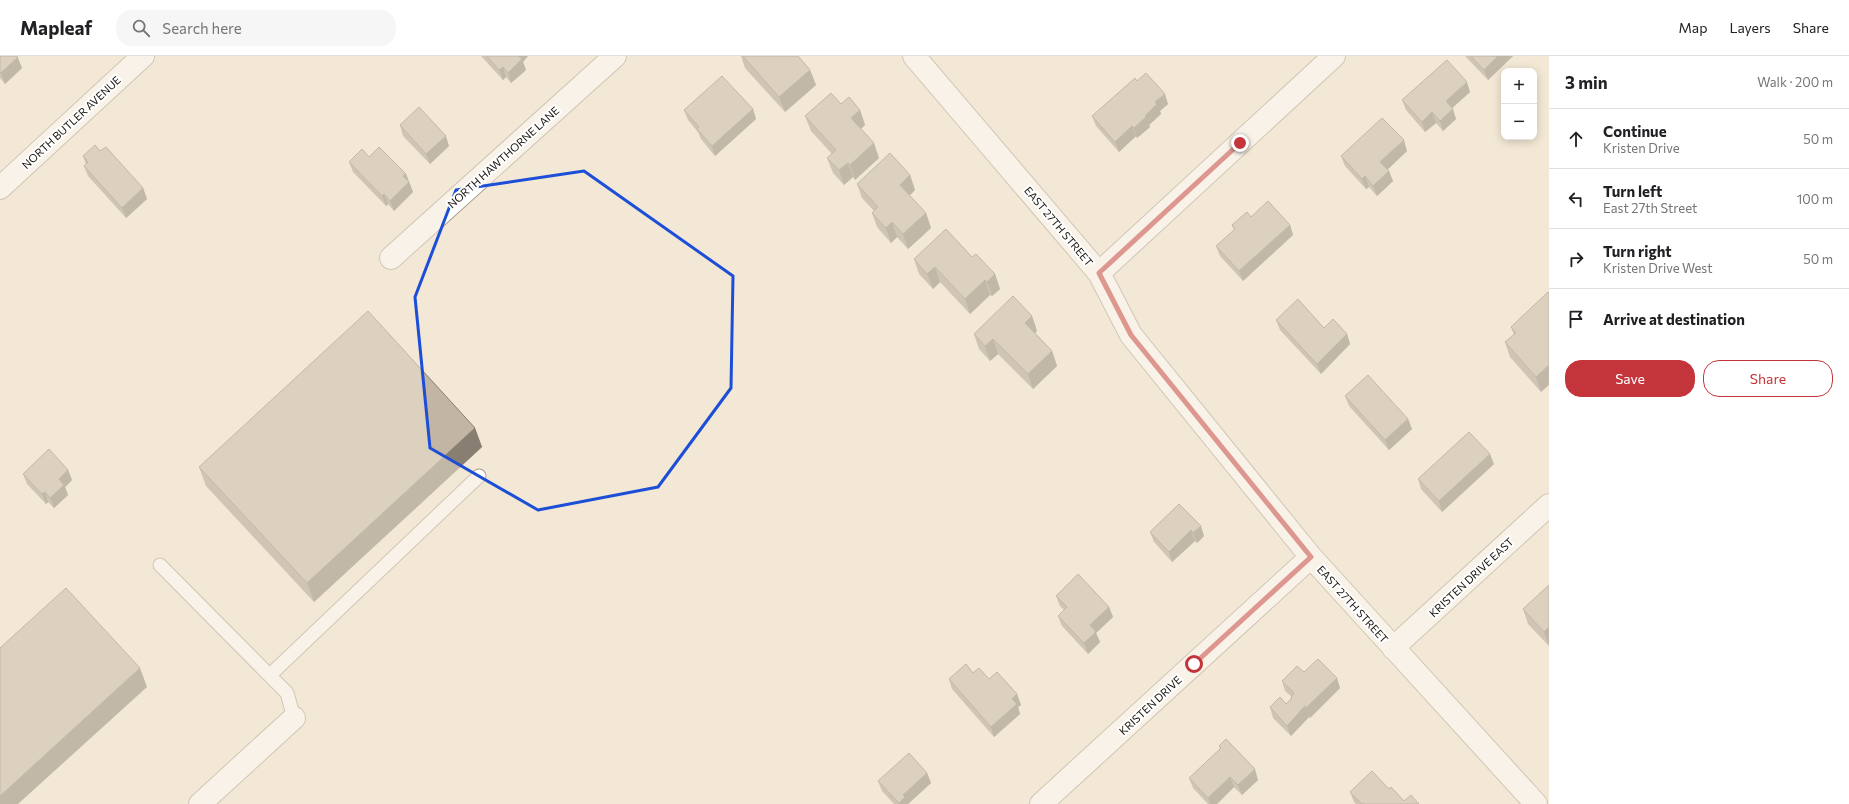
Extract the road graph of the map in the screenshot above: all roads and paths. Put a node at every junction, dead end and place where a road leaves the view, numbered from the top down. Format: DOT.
graph roads {
  1 [pos="143,56"];
  2 [pos="615,56"];
  3 [pos="914,56"];
  4 [pos="1334,56"];
  5 [pos="0,188"];
  6 [pos="391,258"];
  7 [pos="1099,273"];
  8 [pos="479,476"];
  9 [pos="1549,505"];
  10 [pos="1311,557"];
  11 [pos="160,565"];
  12 [pos="1393,648"];
  13 [pos="270,675"];
  14 [pos="294,718"];
  15 [pos="200,804"];
  16 [pos="1042,804"];
  17 [pos="1536,804"];
  1 -- 5 [label="street, NORTH BUTLER AVENUE"];
  2 -- 6 [label="street, NORTH HAWTHORNE LANE"];
  3 -- 7 [label="street, EAST 27TH STREET"];
  4 -- 7 [label="street"];
  7 -- 10 [label="street, EAST 27TH STREET"];
  8 -- 13 [label="lane"];
  9 -- 12 [label="street, KRISTEN DRIVE EAST"];
  10 -- 12 [label="street, EAST 27TH STREET"];
  10 -- 16 [label="street, KRISTEN DRIVE"];
  11 -- 13 [label="lane"];
  12 -- 17 [label="street, EAST 27TH STREET"];
  13 -- 14 [label="lane"];
  14 -- 15 [label="street"];
}
